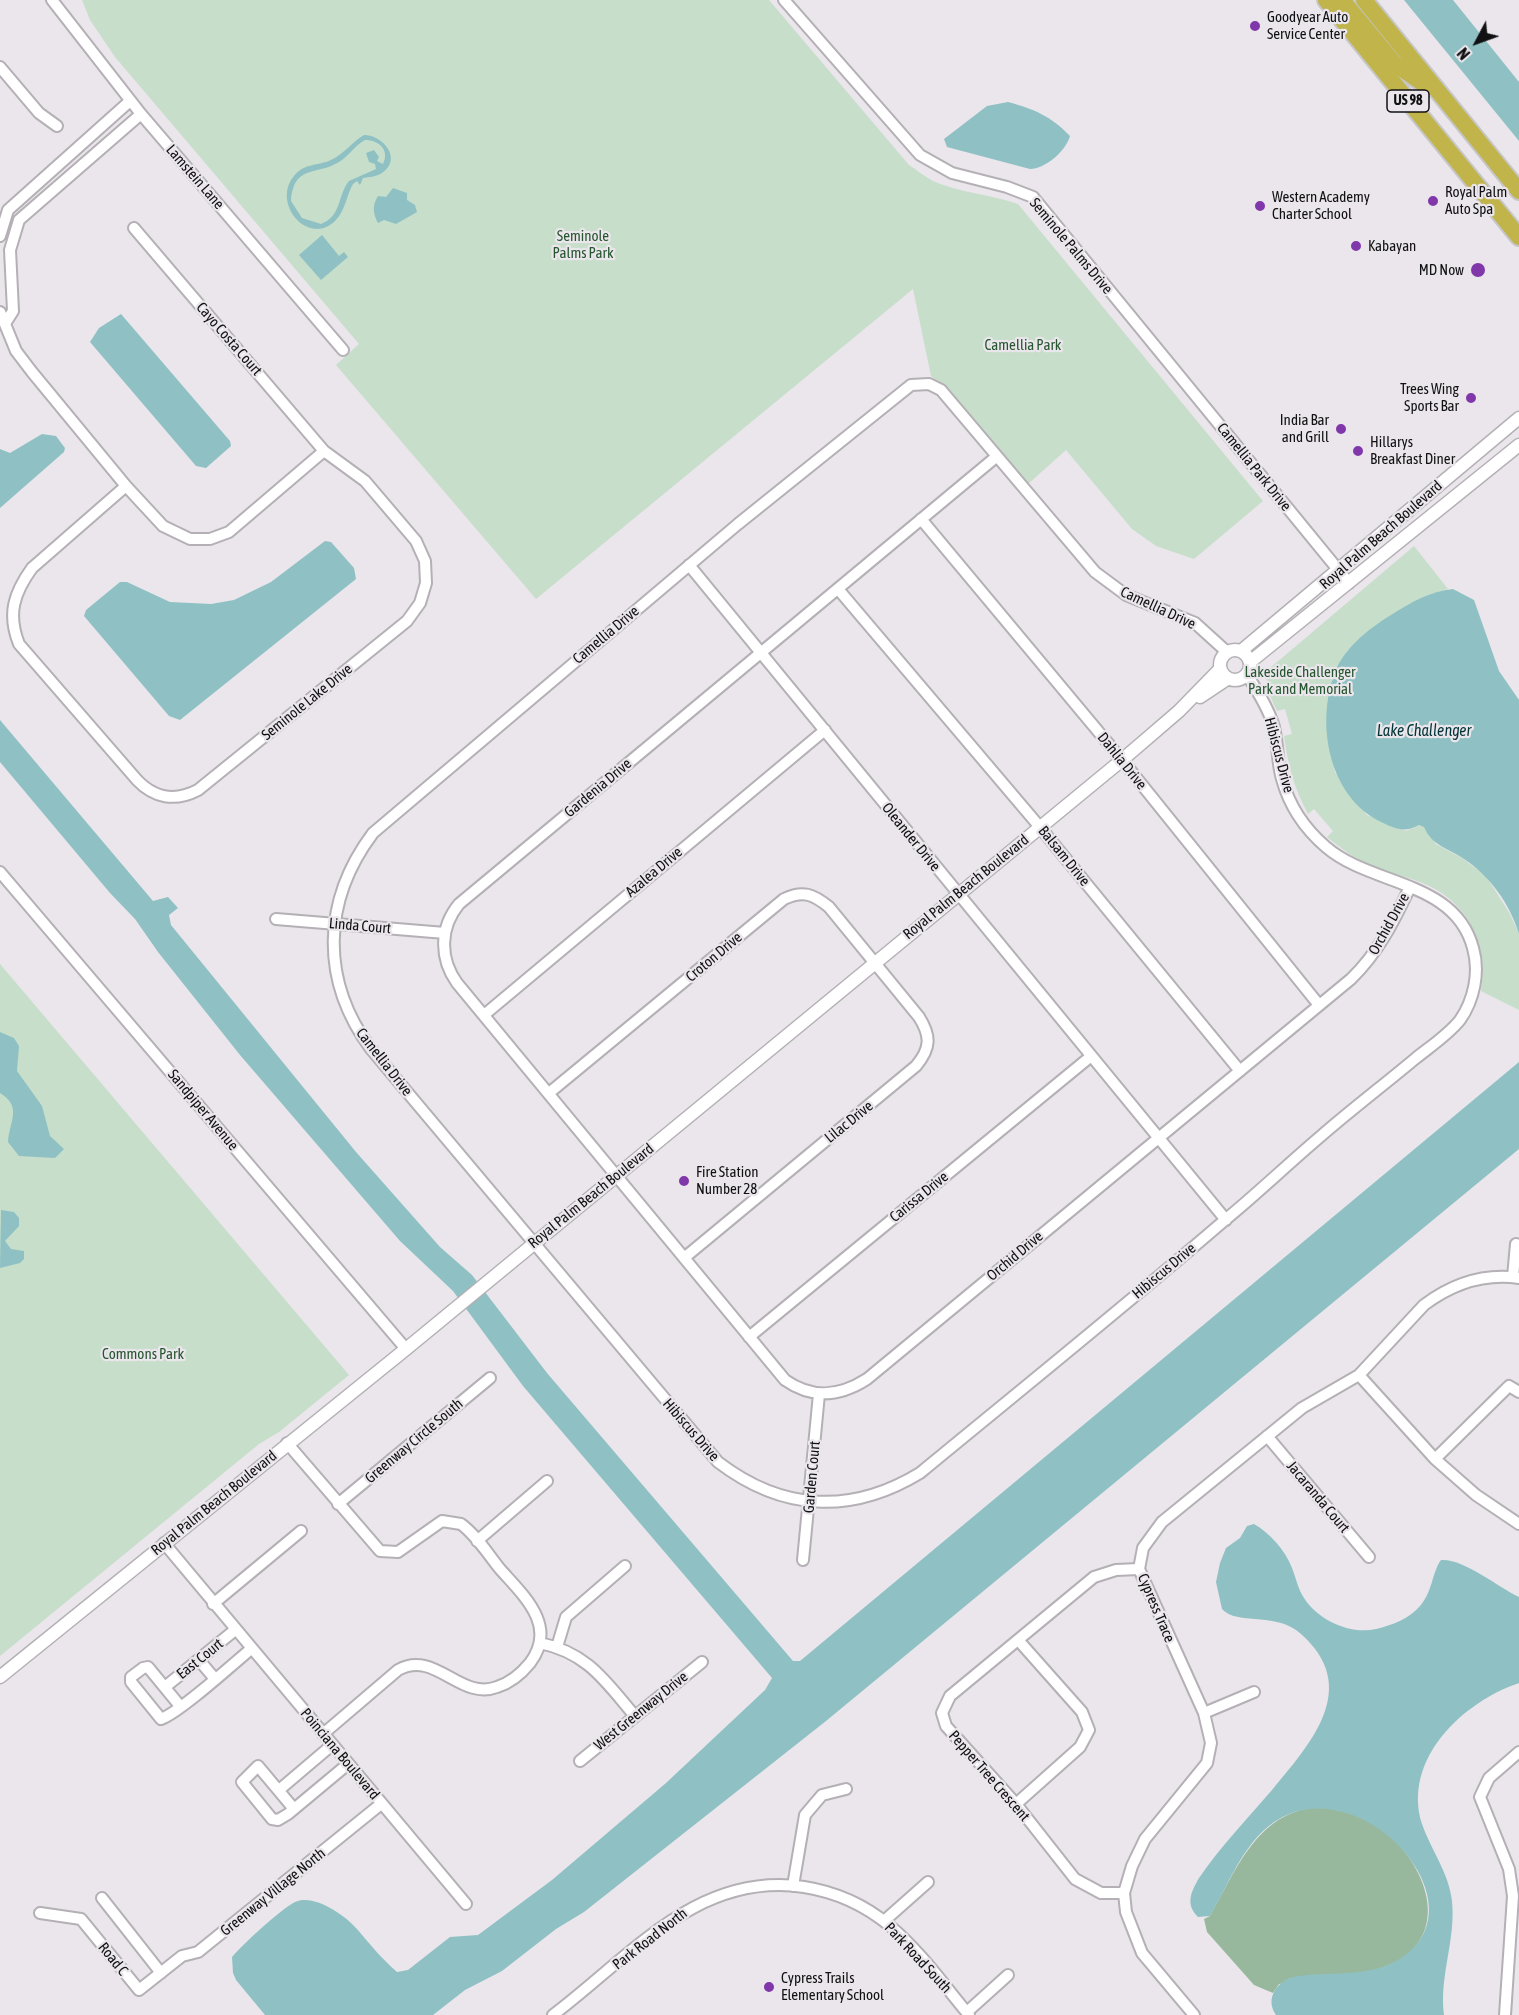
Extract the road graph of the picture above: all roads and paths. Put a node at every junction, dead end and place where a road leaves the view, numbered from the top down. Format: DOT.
graph roads {
  1 [pos="52,0"];
  2 [pos="784,0"];
  3 [pos="1326,0"];
  4 [pos="1342,0"];
  5 [pos="1364,0"];
  6 [pos="0,67"];
  7 [pos="130,100"];
  8 [pos="1445,100"];
  9 [pos="141,114"];
  10 [pos="57,126"];
  11 [pos="58,165"];
  12 [pos="69,176"];
  13 [pos="36,185"];
  14 [pos="1519,192"];
  15 [pos="46,197"];
  16 [pos="4,207"];
  17 [pos="19,220"];
  18 [pos="134,228"];
  19 [pos="0,236"];
  20 [pos="1519,237"];
  21 [pos="5,262"];
  22 [pos="3,317"];
  23 [pos="343,350"];
  24 [pos="1158,351"];
  25 [pos="1519,418"];
  26 [pos="1519,445"];
  27 [pos="324,451"];
  28 [pos="996,457"];
  29 [pos="126,486"];
  30 [pos="921,519"];
  31 [pos="689,565"];
  32 [pos="1339,571"];
  33 [pos="1350,583"];
  34 [pos="838,589"];
  35 [pos="1241,651"];
  36 [pos="761,653"];
  37 [pos="1250,662"];
  38 [pos="1224,664"];
  39 [pos="1244,678"];
  40 [pos="825,730"];
  41 [pos="1122,760"];
  42 [pos="1040,826"];
  43 [pos="0,872"];
  44 [pos="1410,887"];
  45 [pos="957,894"];
  46 [pos="276,919"];
  47 [pos="334,924"];
  48 [pos="445,933"];
  49 [pos="874,963"];
  50 [pos="1319,1005"];
  51 [pos="484,1015"];
  52 [pos="1090,1057"];
  53 [pos="1240,1071"];
  54 [pos="549,1093"];
  55 [pos="1158,1138"];
  56 [pos="617,1175"];
  57 [pos="1226,1220"];
  58 [pos="534,1243"];
  59 [pos="1516,1244"];
  60 [pos="684,1258"];
  61 [pos="1516,1277"];
  62 [pos="749,1337"];
  63 [pos="406,1348"];
  64 [pos="1359,1375"];
  65 [pos="490,1378"];
  66 [pos="1519,1392"];
  67 [pos="819,1394"];
  68 [pos="1267,1436"];
  69 [pos="287,1443"];
  70 [pos="1435,1459"];
  71 [pos="547,1481"];
  72 [pos="810,1502"];
  73 [pos="338,1504"];
  74 [pos="1519,1524"];
  75 [pos="301,1531"];
  76 [pos="477,1541"];
  77 [pos="164,1543"];
  78 [pos="1369,1557"];
  79 [pos="803,1560"];
  80 [pos="625,1566"];
  81 [pos="1139,1569"];
  82 [pos="213,1604"];
  83 [pos="235,1630"];
  84 [pos="1019,1641"];
  85 [pos="540,1643"];
  86 [pos="557,1647"];
  87 [pos="251,1649"];
  88 [pos="199,1660"];
  89 [pos="702,1662"];
  90 [pos="0,1677"];
  91 [pos="215,1679"];
  92 [pos="165,1687"];
  93 [pos="1254,1692"];
  94 [pos="180,1706"];
  95 [pos="1204,1713"];
  96 [pos="635,1716"];
  97 [pos="323,1734"];
  98 [pos="332,1745"];
  99 [pos="1519,1752"];
  100 [pos="580,1761"];
  101 [pos="348,1764"];
  102 [pos="846,1789"];
  103 [pos="279,1790"];
  104 [pos="381,1804"];
  105 [pos="1016,1804"];
  106 [pos="294,1809"];
  107 [pos="928,1882"];
  108 [pos="794,1886"];
  109 [pos="1124,1893"];
  110 [pos="102,1898"];
  111 [pos="466,1904"];
  112 [pos="40,1913"];
  113 [pos="884,1921"];
  114 [pos="162,1973"];
  115 [pos="1008,1975"];
  116 [pos="968,2013"];
  117 [pos="553,2015"];
  118 [pos="1194,2015"];
  119 [pos="1505,2015"];
  1 -- 7 [label="street, Lamstein Lane"];
  2 -- 24 [label="street, Seminole Palms Drive"];
  3 -- 20 [label="highway, US 98"];
  4 -- 8 [label="highway"];
  5 -- 8 [label="highway, US 98"];
  6 -- 10 [label="street"];
  7 -- 9 [label="street, Lamstein Lane"];
  7 -- 11 [label="street"];
  8 -- 14 [label="highway, US 98"];
  9 -- 12 [label="street"];
  9 -- 23 [label="street, Lamstein Lane"];
  11 -- 12 [label="street"];
  11 -- 13 [label="street"];
  12 -- 15 [label="street"];
  13 -- 15 [label="street"];
  13 -- 16 [label="street"];
  15 -- 17 [label="street"];
  16 -- 17 [label="street"];
  16 -- 19 [label="street"];
  17 -- 21 [label="street"];
  18 -- 27 [label="street, Cayo Costa Court"];
  21 -- 22 [label="street"];
  22 -- 29 [label="street"];
  24 -- 32 [label="street, Camellia Park Drive"];
  25 -- 32 [label="street, Royal Palm Beach Boulevard"];
  26 -- 33 [label="street, Royal Palm Beach Boulevard"];
  27 -- 29 [label="street"];
  27 -- 29 [label="street, Seminole Lake Drive"];
  28 -- 30 [label="street, Gardenia Drive"];
  28 -- 31 [label="street, Camellia Drive"];
  28 -- 38 [label="street, Camellia Drive"];
  30 -- 34 [label="street, Gardenia Drive"];
  30 -- 41 [label="street, Dahlia Drive"];
  31 -- 36 [label="street, Oleander Drive"];
  31 -- 47 [label="street, Camellia Drive"];
  32 -- 33 [label="street, Camellia Park Drive"];
  32 -- 35 [label="street, Royal Palm Beach Boulevard"];
  33 -- 37 [label="street, Royal Palm Beach Boulevard"];
  34 -- 36 [label="street, Gardenia Drive"];
  34 -- 42 [label="street, Balsam Drive"];
  35 -- 37 [label="street"];
  35 -- 38 [label="street"];
  36 -- 40 [label="street, Oleander Drive"];
  36 -- 48 [label="street, Gardenia Drive"];
  37 -- 39 [label="street"];
  38 -- 39 [label="street"];
  38 -- 41 [label="street, Royal Palm Beach Boulevard"];
  39 -- 44 [label="street, Hibiscus Drive"];
  40 -- 45 [label="street, Oleander Drive"];
  40 -- 51 [label="street, Azalea Drive"];
  41 -- 42 [label="street, Royal Palm Beach Boulevard"];
  41 -- 50 [label="street, Dahlia Drive"];
  42 -- 45 [label="street, Royal Palm Beach Boulevard"];
  42 -- 53 [label="street, Balsam Drive"];
  43 -- 63 [label="street, Sandpiper Avenue"];
  44 -- 50 [label="street, Orchid Drive"];
  44 -- 57 [label="street, Hibiscus Drive"];
  45 -- 49 [label="street, Royal Palm Beach Boulevard"];
  45 -- 52 [label="street, Oleander Drive"];
  46 -- 47 [label="street, Linda Court"];
  47 -- 48 [label="street, Linda Court"];
  47 -- 58 [label="street, Camellia Drive"];
  48 -- 51 [label="street, Gardenia Drive"];
  49 -- 54 [label="street, Croton Drive"];
  49 -- 56 [label="street, Royal Palm Beach Boulevard"];
  49 -- 60 [label="street, Lilac Drive"];
  50 -- 53 [label="street, Orchid Drive"];
  51 -- 54 [label="street, Gardenia Drive"];
  52 -- 55 [label="street, Oleander Drive"];
  52 -- 62 [label="street, Carissa Drive"];
  53 -- 55 [label="street, Orchid Drive"];
  54 -- 56 [label="street, Gardenia Drive"];
  55 -- 57 [label="street, Oleander Drive"];
  55 -- 67 [label="street, Orchid Drive"];
  56 -- 58 [label="street, Royal Palm Beach Boulevard"];
  56 -- 60 [label="street, Orchid Drive"];
  57 -- 72 [label="street, Hibiscus Drive"];
  58 -- 63 [label="street, Royal Palm Beach Boulevard"];
  58 -- 72 [label="street, Hibiscus Drive"];
  59 -- 61 [label="street"];
  60 -- 62 [label="street, Orchid Drive"];
  61 -- 64 [label="street, Cypress Trace"];
  62 -- 67 [label="street, Orchid Drive"];
  63 -- 69 [label="street, Royal Palm Beach Boulevard"];
  64 -- 68 [label="street, Cypress Trace"];
  64 -- 70 [label="street"];
  65 -- 73 [label="street, Greenway Circle South"];
  66 -- 70 [label="street"];
  67 -- 72 [label="street, Garden Court"];
  68 -- 78 [label="street, Jacaranda Court"];
  68 -- 81 [label="street, Cypress Trace"];
  69 -- 73 [label="street"];
  69 -- 77 [label="street, Royal Palm Beach Boulevard"];
  70 -- 74 [label="street"];
  71 -- 76 [label="street"];
  72 -- 79 [label="street, Garden Court"];
  73 -- 76 [label="street"];
  75 -- 82 [label="street"];
  76 -- 85 [label="street"];
  77 -- 82 [label="street, Poinciana Boulevard"];
  77 -- 90 [label="street, Royal Palm Beach Boulevard"];
  80 -- 86 [label="street"];
  81 -- 84 [label="street, Pepper Tree Crescent"];
  81 -- 95 [label="street, Cypress Trace"];
  82 -- 83 [label="street, Poinciana Boulevard"];
  83 -- 87 [label="street, Poinciana Boulevard"];
  83 -- 88 [label="street, East Court"];
  84 -- 105 [label="street"];
  84 -- 105 [label="street, Pepper Tree Crescent"];
  85 -- 86 [label="street"];
  85 -- 97 [label="street"];
  86 -- 96 [label="street"];
  87 -- 91 [label="street"];
  87 -- 97 [label="street, Poinciana Boulevard"];
  88 -- 91 [label="street"];
  88 -- 92 [label="street, East Court"];
  89 -- 96 [label="street, West Greenway Drive"];
  91 -- 94 [label="street"];
  92 -- 94 [label="street"];
  92 -- 94 [label="street"];
  93 -- 95 [label="street"];
  95 -- 109 [label="street, Cypress Trace"];
  96 -- 100 [label="street, West Greenway Drive"];
  97 -- 98 [label="street, Poinciana Boulevard"];
  98 -- 101 [label="street, Poinciana Boulevard"];
  98 -- 103 [label="street"];
  99 -- 119 [label="street"];
  101 -- 104 [label="street, Poinciana Boulevard"];
  101 -- 106 [label="street"];
  102 -- 108 [label="street"];
  103 -- 106 [label="street"];
  103 -- 106 [label="street"];
  104 -- 111 [label="street, Poinciana Boulevard"];
  104 -- 114 [label="street, Greenway Village North"];
  105 -- 109 [label="street, Pepper Tree Crescent"];
  107 -- 113 [label="street"];
  108 -- 113 [label="street, Park Road South"];
  108 -- 117 [label="street, Park Road North"];
  109 -- 118 [label="street, Cypress Trace"];
  110 -- 114 [label="street, Road C"];
  112 -- 114 [label="street, Road C"];
  113 -- 116 [label="street, Park Road South"];
  115 -- 116 [label="street"];
}
